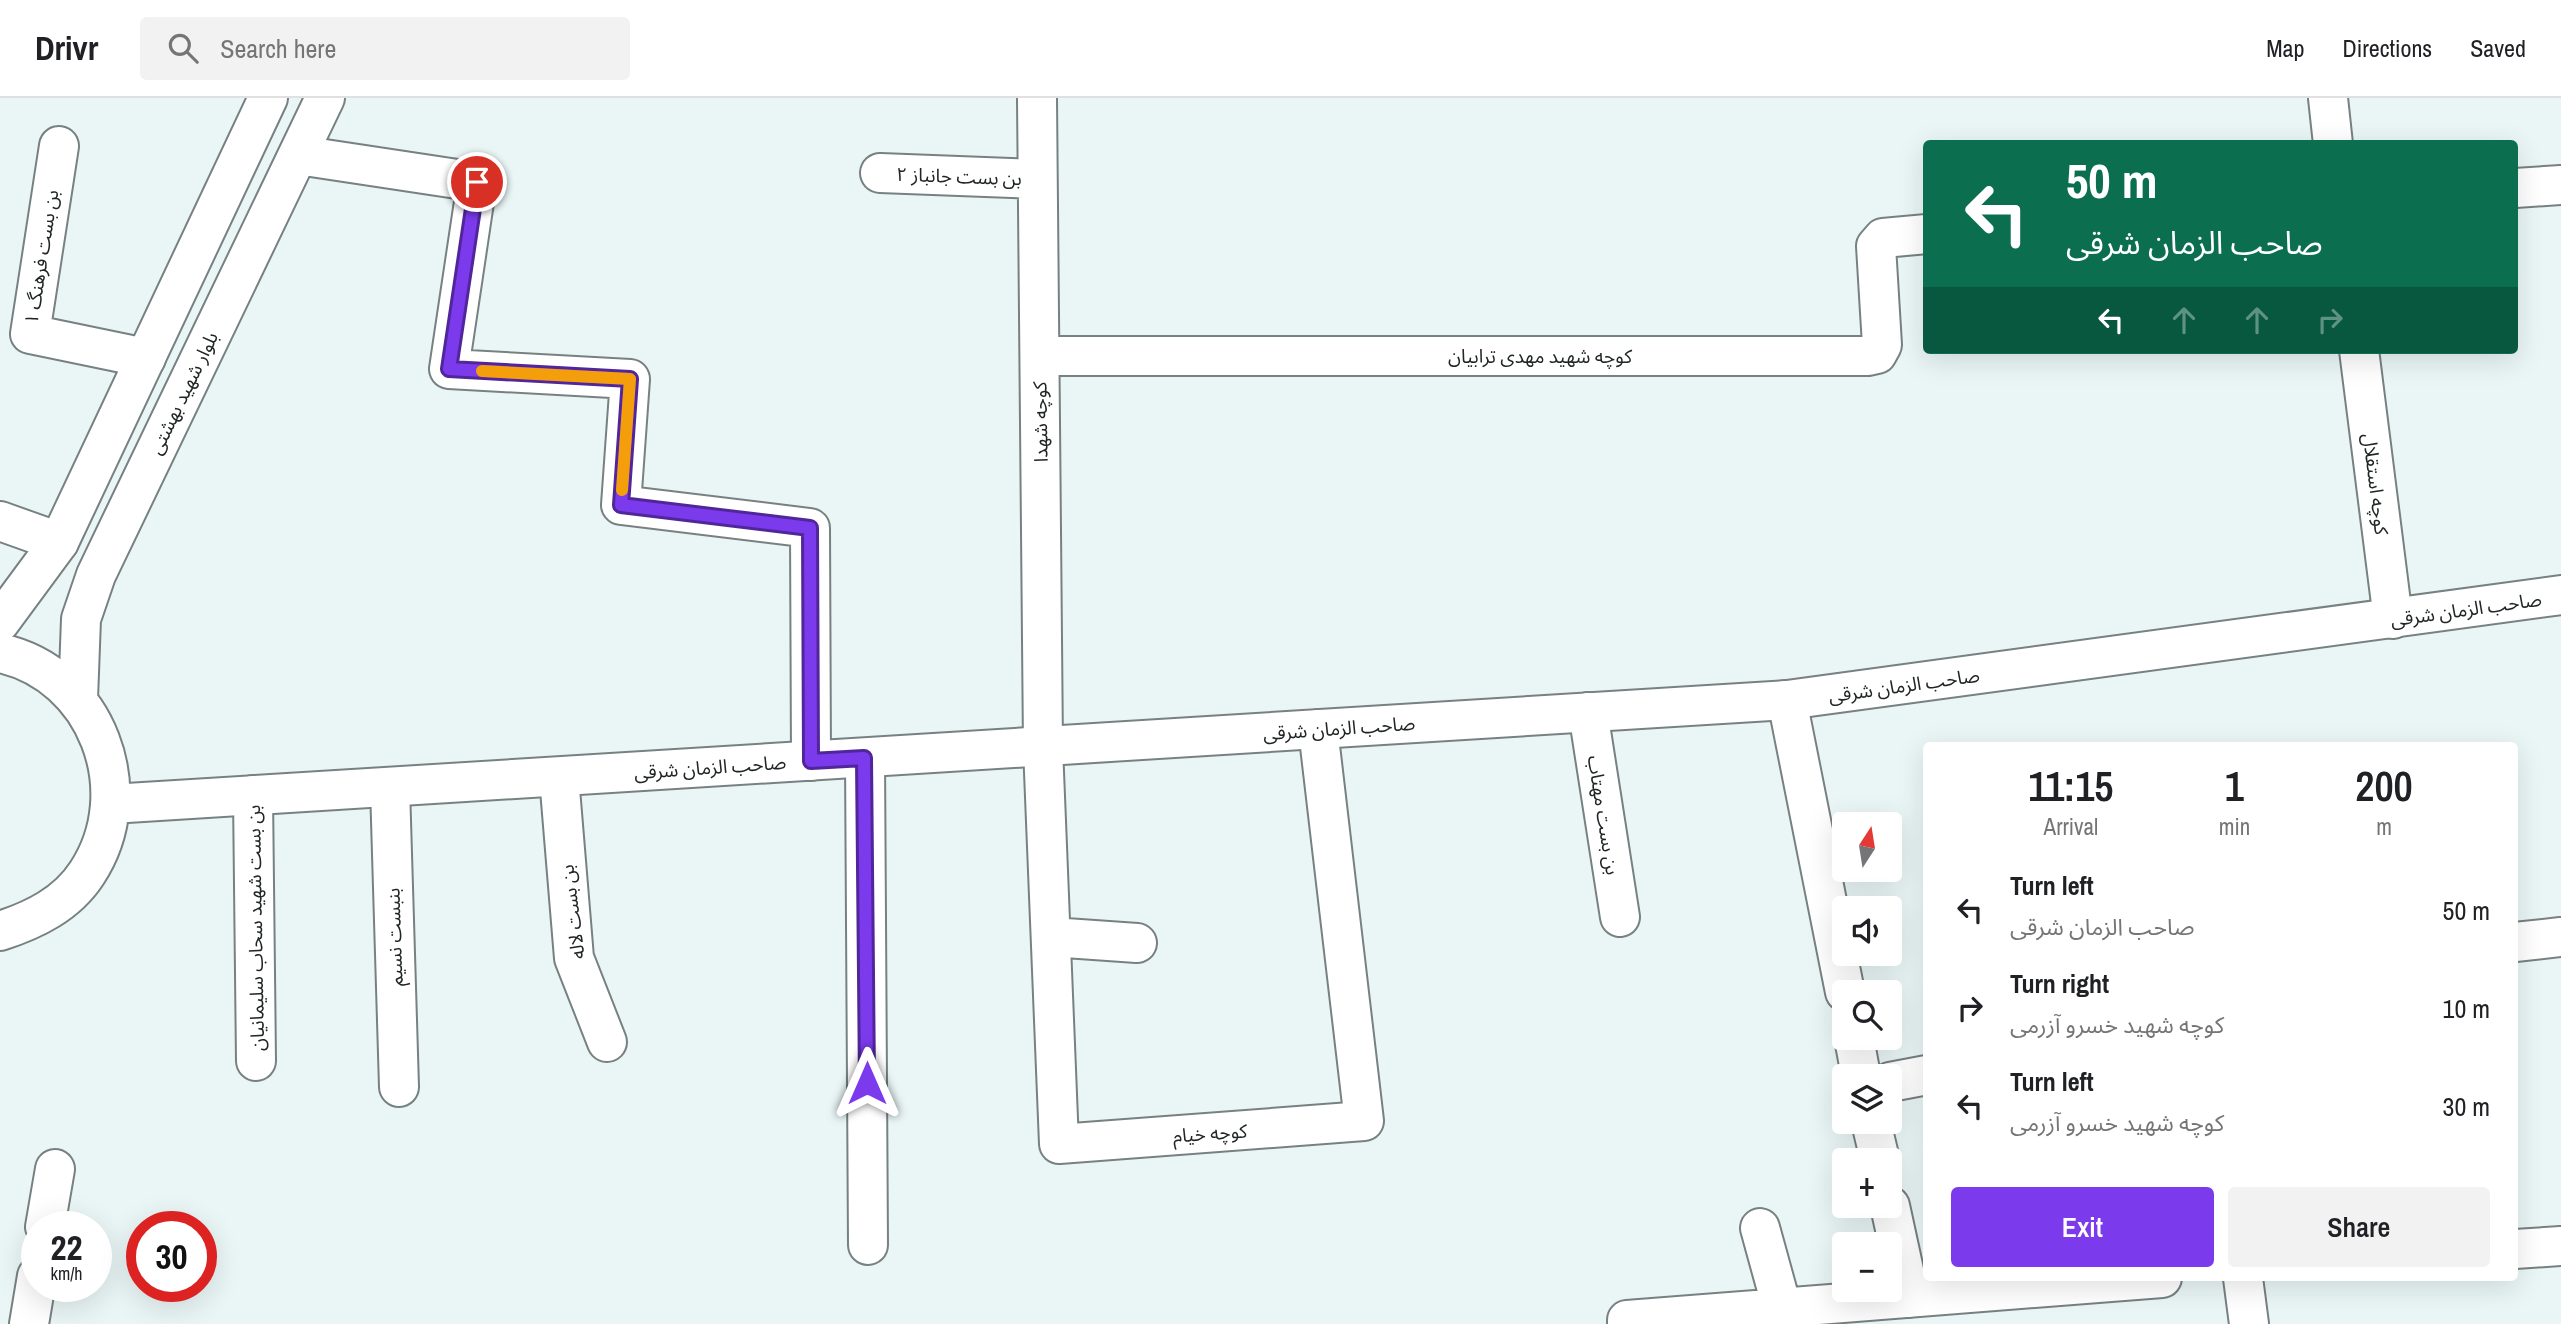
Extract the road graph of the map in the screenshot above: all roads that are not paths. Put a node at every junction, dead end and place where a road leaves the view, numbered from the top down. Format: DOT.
graph roads {
  1 [pos="268,98"];
  2 [pos="326,98"];
  3 [pos="1037,98"];
  4 [pos="2328,98"];
  5 [pos="2333,140"];
  6 [pos="59,146"];
  7 [pos="298,155"];
  8 [pos="880,173"];
  9 [pos="1037,179"];
  10 [pos="2561,186"];
  11 [pos="2518,188"];
  12 [pos="1923,234"];
  13 [pos="2360,354"];
  14 [pos="1040,356"];
  15 [pos="146,358"];
  16 [pos="0,521"];
  17 [pos="59,542"];
  18 [pos="2561,595"];
  19 [pos="2393,619"];
  20 [pos="0,622"];
  21 [pos="0,653"];
  22 [pos="78,699"];
  23 [pos="1787,700"];
  24 [pos="1588,712"];
  25 [pos="1318,729"];
  26 [pos="1043,747"];
  27 [pos="864,758"];
  28 [pos="811,761"];
  29 [pos="559,777"];
  30 [pos="390,787"];
  31 [pos="253,795"];
  32 [pos="111,804"];
  33 [pos="1620,917"];
  34 [pos="0,931"];
  35 [pos="1051,937"];
  36 [pos="2561,937"];
  37 [pos="2518,942"];
  38 [pos="1137,943"];
  39 [pos="1843,980"];
  40 [pos="607,1042"];
  41 [pos="256,1061"];
  42 [pos="1923,1076"];
  43 [pos="1902,1080"];
  44 [pos="399,1087"];
  45 [pos="55,1169"];
  46 [pos="48,1211"];
  47 [pos="1893,1218"];
  48 [pos="1760,1228"];
  49 [pos="868,1245"];
  50 [pos="2561,1246"];
  51 [pos="2518,1249"];
  52 [pos="2124,1281"];
  53 [pos="2243,1281"];
  54 [pos="1910,1298"];
  55 [pos="33,1302"];
  56 [pos="1782,1308"];
  57 [pos="29,1324"];
  58 [pos="1627,1324"];
  59 [pos="2249,1324"];
  1 -- 15 [label="street"];
  2 -- 7 [label="street, بلوار شهید بهشتی"];
  3 -- 9 [label="street, کوچه شهدا"];
  4 -- 5 [label="street"];
  6 -- 15 [label="street, بن بست فرهنگ ۱"];
  7 -- 22 [label="street, بلوار شهید بهشتی"];
  7 -- 28 [label="street"];
  8 -- 9 [label="street, بن بست جانباز ۲"];
  9 -- 14 [label="street, کوچه شهدا"];
  10 -- 11 [label="street"];
  12 -- 14 [label="street, کوچه شهید مهدی ترابیان"];
  13 -- 19 [label="street, کوچه استقلال"];
  14 -- 26 [label="street, کوچه شهدا"];
  15 -- 17 [label="street"];
  16 -- 17 [label="street"];
  17 -- 20 [label="street"];
  18 -- 19 [label="street, صاحب الزمان شرقی"];
  19 -- 23 [label="street, صاحب الزمان شرقی"];
  21 -- 22 [label="street"];
  22 -- 32 [label="street"];
  23 -- 24 [label="street, صاحب الزمان شرقی"];
  23 -- 39 [label="street"];
  24 -- 25 [label="street, صاحب الزمان شرقی"];
  24 -- 33 [label="street, بن بست مهتاب"];
  25 -- 26 [label="street, صاحب الزمان شرقی"];
  25 -- 35 [label="street, کوچه خیام"];
  26 -- 27 [label="street, صاحب الزمان شرقی"];
  26 -- 35 [label="street, کوچه خیام"];
  27 -- 28 [label="street, صاحب الزمان شرقی"];
  27 -- 49 [label="street"];
  28 -- 29 [label="street, صاحب الزمان شرقی"];
  29 -- 30 [label="street, صاحب الزمان شرقی"];
  29 -- 40 [label="street, بن بست لاله"];
  30 -- 31 [label="street, صاحب الزمان شرقی"];
  30 -- 44 [label="street, بنبست نسیم"];
  31 -- 32 [label="street, صاحب الزمان شرقی"];
  31 -- 41 [label="street, بن بست شهید سحاب سلیمانیان"];
  32 -- 34 [label="street"];
  35 -- 38 [label="street"];
  36 -- 37 [label="street"];
  42 -- 43 [label="street"];
  45 -- 46 [label="street"];
  47 -- 54 [label="street"];
  48 -- 56 [label="street"];
  50 -- 51 [label="street"];
  52 -- 54 [label="street"];
  53 -- 59 [label="street"];
  54 -- 56 [label="street"];
  55 -- 57 [label="street"];
  56 -- 58 [label="street"];
}
